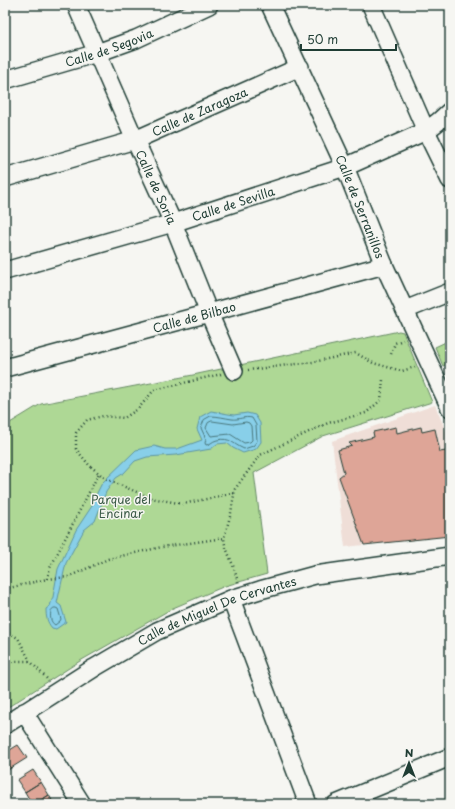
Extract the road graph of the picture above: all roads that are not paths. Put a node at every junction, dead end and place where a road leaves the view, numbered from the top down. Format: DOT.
graph roads {
  1 [pos="76,5"];
  2 [pos="209,5"];
  3 [pos="270,5"];
  4 [pos="371,5"];
  5 [pos="97,53"];
  6 [pos="300,68"];
  7 [pos="5,80"];
  8 [pos="450,111"];
  9 [pos="426,131"];
  10 [pos="135,140"];
  11 [pos="345,167"];
  12 [pos="5,178"];
  13 [pos="450,180"];
  14 [pos="173,223"];
  15 [pos="384,265"];
  16 [pos="5,271"];
  17 [pos="450,292"];
  18 [pos="405,310"];
  19 [pos="209,313"];
  20 [pos="5,368"];
  21 [pos="234,371"];
  22 [pos="450,408"];
  23 [pos="450,556"];
  24 [pos="231,599"];
  25 [pos="24,712"];
  26 [pos="5,725"];
  27 [pos="450,757"];
  28 [pos="82,804"];
  29 [pos="308,804"];
  30 [pos="336,804"];
  1 -- 5 [label="street, Calle de Soria"];
  2 -- 5 [label="street, Calle de Segovia"];
  3 -- 6 [label="street, Calle de Serranillos"];
  4 -- 9 [label="street"];
  5 -- 7 [label="street, Calle de Segovia"];
  5 -- 10 [label="street, Calle de Soria"];
  6 -- 10 [label="street, Calle de Zaragoza"];
  6 -- 11 [label="street, Calle de Serranillos"];
  8 -- 9 [label="street, Calle de Sevilla"];
  9 -- 11 [label="street, Calle de Sevilla"];
  9 -- 13 [label="street"];
  10 -- 12 [label="street, Calle de Zaragoza"];
  10 -- 14 [label="street, Calle de Soria"];
  11 -- 14 [label="street, Calle de Sevilla"];
  11 -- 15 [label="street, Calle de Serranillos"];
  14 -- 16 [label="street, Calle de Sevilla"];
  14 -- 19 [label="street, Calle de Soria"];
  15 -- 18 [label="street, Calle de Serranillos"];
  15 -- 19 [label="street, Calle de Bilbao"];
  17 -- 18 [label="street"];
  18 -- 22 [label="street, Calle de Serranillos"];
  19 -- 20 [label="street, Calle de Bilbao"];
  19 -- 21 [label="street, Calle de Soria"];
  23 -- 24 [label="street, Calle de Miguel De Cervantes"];
  24 -- 25 [label="street, Calle de Miguel De Cervantes"];
  24 -- 29 [label="street"];
  25 -- 26 [label="street, Calle de Miguel De Cervantes"];
  25 -- 28 [label="street"];
  27 -- 30 [label="street"];
}
